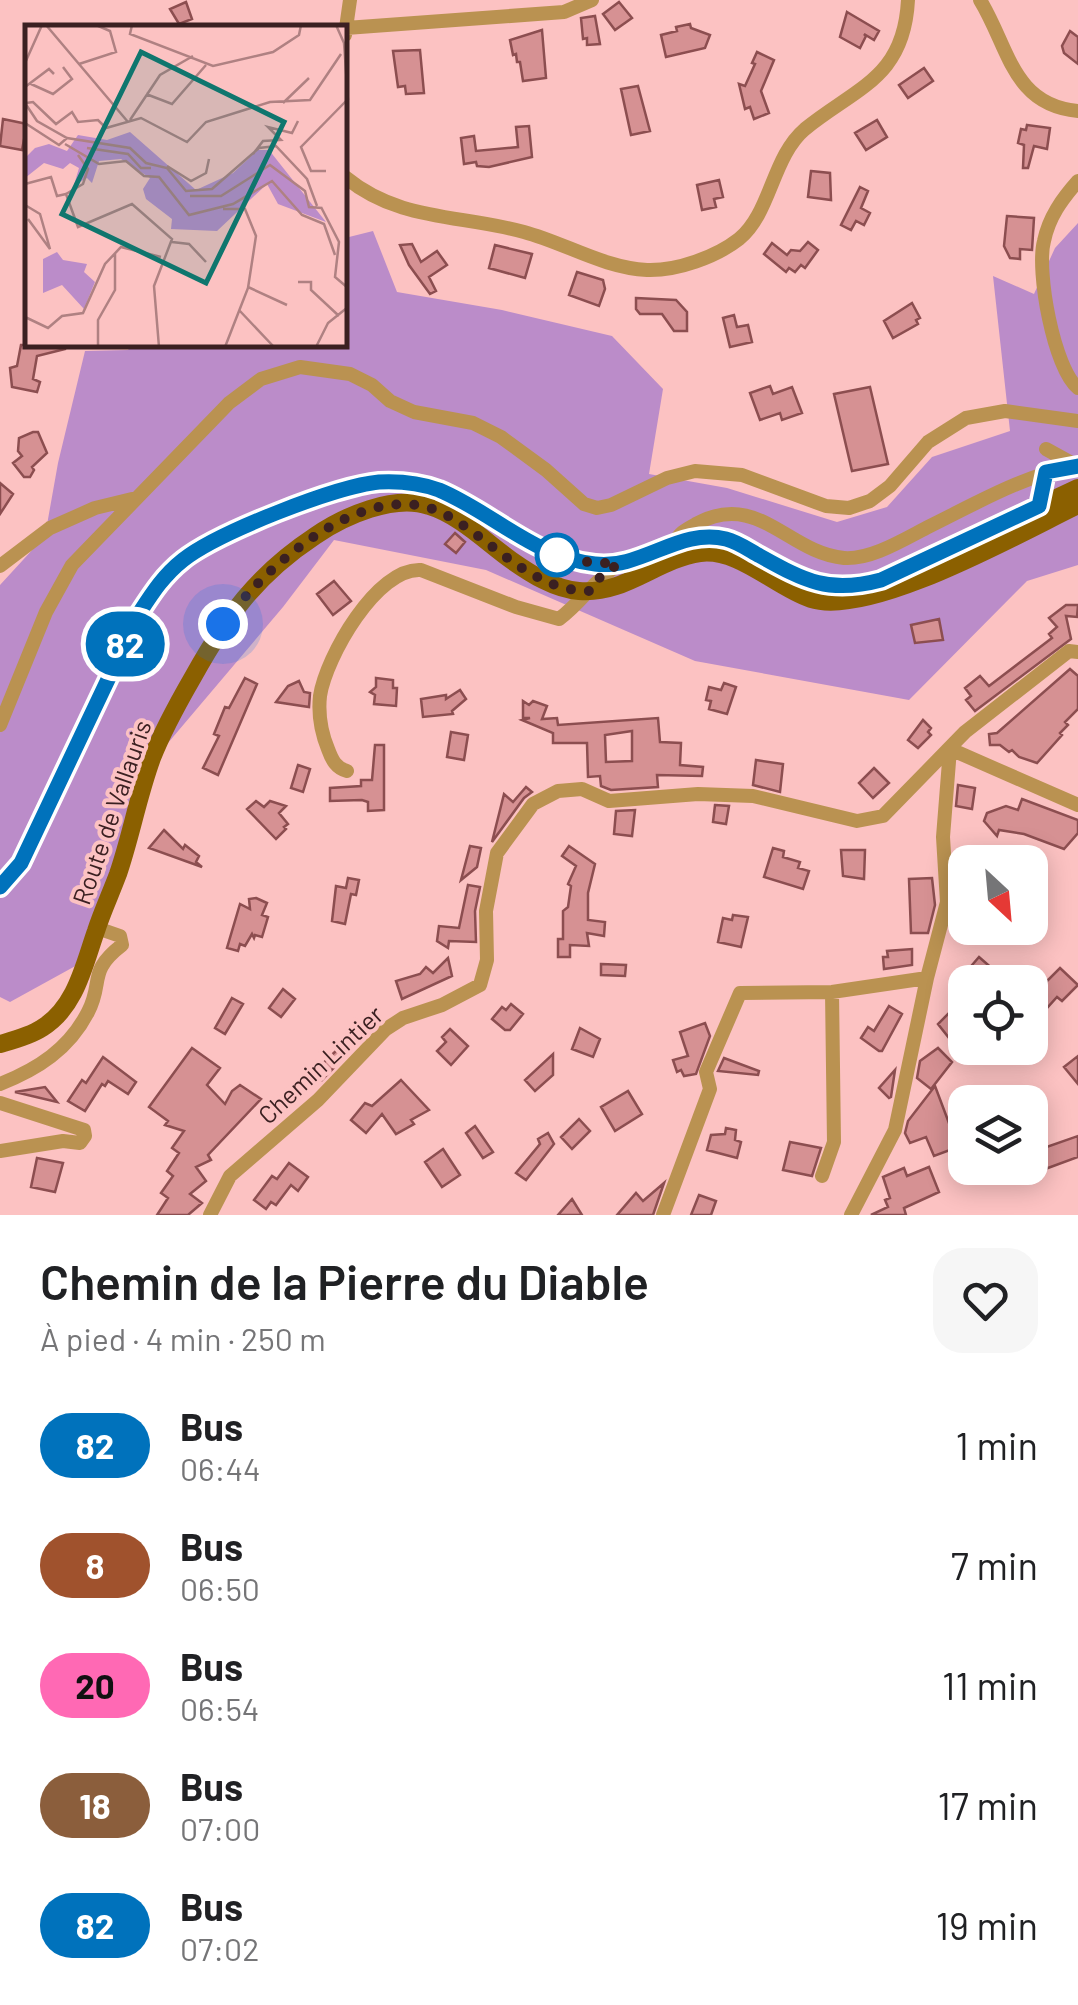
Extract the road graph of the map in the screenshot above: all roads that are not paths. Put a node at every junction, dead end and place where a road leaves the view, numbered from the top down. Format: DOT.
graph roads {
  1 [pos="349,0"];
  2 [pos="592,0"];
  3 [pos="908,0"];
  4 [pos="980,0"];
  5 [pos="347,25"];
  6 [pos="348,32"];
  7 [pos="1078,111"];
  8 [pos="348,180"];
  9 [pos="1078,181"];
  10 [pos="1078,388"];
  11 [pos="1078,421"];
  12 [pos="1046,449"];
  13 [pos="1078,466"];
  14 [pos="1046,472"];
  15 [pos="1078,488"];
  16 [pos="133,498"];
  17 [pos="1078,505"];
  18 [pos="1039,506"];
  19 [pos="674,544"];
  20 [pos="618,564"];
  21 [pos="0,566"];
  22 [pos="590,591"];
  23 [pos="1078,652"];
  24 [pos="0,724"];
  25 [pos="950,748"];
  26 [pos="347,772"];
  27 [pos="1078,805"];
  28 [pos="0,887"];
  29 [pos="97,928"];
  30 [pos="927,978"];
  31 [pos="832,992"];
  32 [pos="0,1044"];
  33 [pos="0,1084"];
  34 [pos="0,1104"];
  35 [pos="0,1150"];
  36 [pos="822,1176"];
  37 [pos="210,1215"];
  38 [pos="663,1215"];
  39 [pos="851,1215"];
  1 -- 5 [label="street"];
  2 -- 6 [label="street"];
  3 -- 8 [label="street"];
  4 -- 7 [label="street"];
  9 -- 10 [label="street"];
  11 -- 16 [label="street"];
  12 -- 13 [label="street"];
  13 -- 14 [label="street"];
  14 -- 18 [label="street"];
  14 -- 19 [label="street"];
  15 -- 18 [label="main road, Route de Vallauris"];
  16 -- 21 [label="street"];
  16 -- 24 [label="street"];
  17 -- 22 [label="main road, Route de Vallauris"];
  18 -- 19 [label="main road, Route de Vallauris"];
  19 -- 20 [label="main road, Route de Vallauris"];
  20 -- 22 [label="street"];
  20 -- 28 [label="main road, Route de Vallauris"];
  22 -- 26 [label="street"];
  22 -- 29 [label="main road, Route de Vallauris"];
  23 -- 25 [label="street"];
  25 -- 27 [label="street"];
  25 -- 30 [label="street"];
  25 -- 37 [label="street, Chemin Lintier"];
  29 -- 32 [label="main road, Route de Vallauris"];
  29 -- 33 [label="street"];
  30 -- 31 [label="street"];
  30 -- 39 [label="street"];
  31 -- 36 [label="street"];
  31 -- 38 [label="street"];
  34 -- 35 [label="street"];
}
